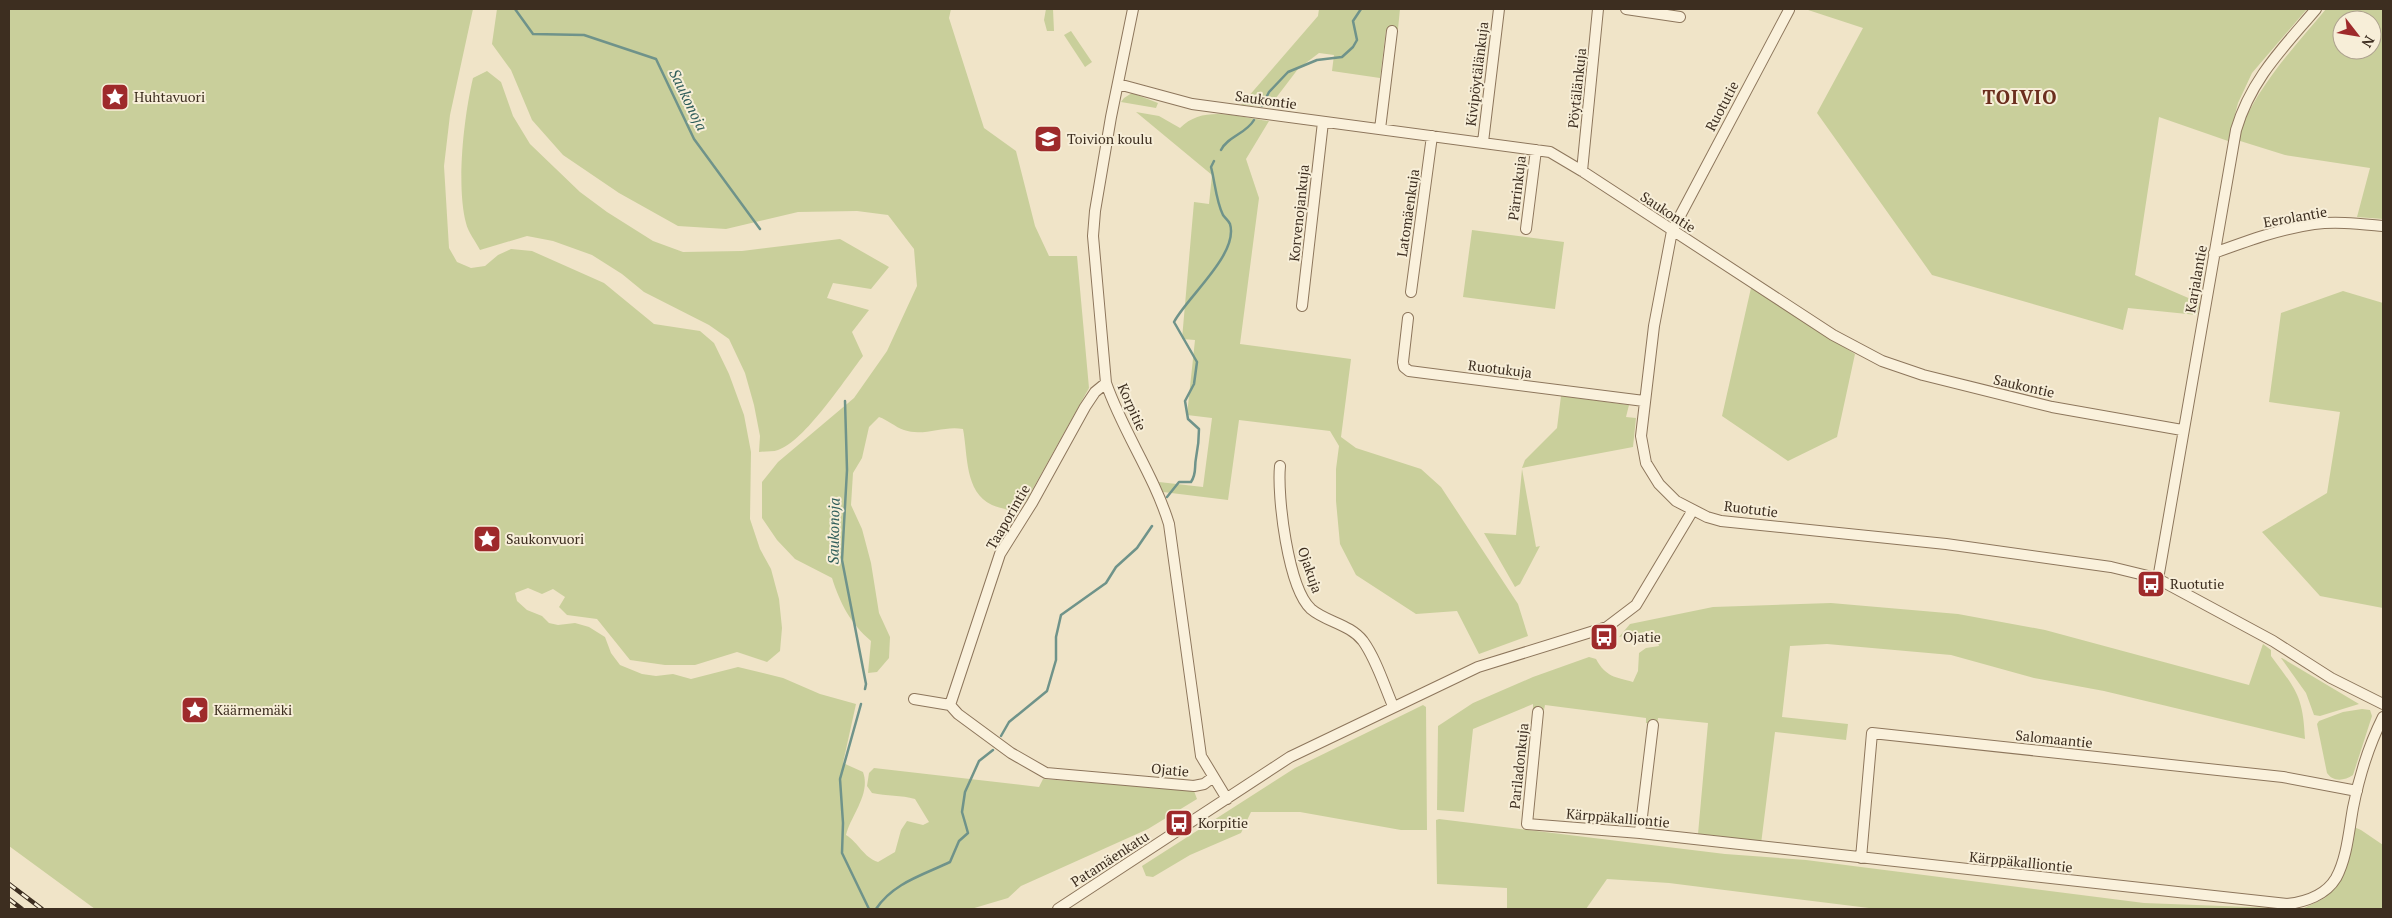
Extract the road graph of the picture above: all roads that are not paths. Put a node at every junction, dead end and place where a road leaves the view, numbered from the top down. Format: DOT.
graph roads {
  1 [pos="1133,9"];
  2 [pos="1499,9"];
  3 [pos="1598,9"];
  4 [pos="1626,9"];
  5 [pos="2316,9"];
  6 [pos="1789,10"];
  7 [pos="1680,17"];
  8 [pos="1392,31"];
  9 [pos="1118,84"];
  10 [pos="1323,122"];
  11 [pos="1380,128"];
  12 [pos="1432,136"];
  13 [pos="1483,142"];
  14 [pos="1536,150"];
  15 [pos="1582,170"];
  16 [pos="2383,226"];
  17 [pos="1526,229"];
  18 [pos="1672,231"];
  19 [pos="2214,253"];
  20 [pos="1411,292"];
  21 [pos="1302,306"];
  22 [pos="1408,318"];
  23 [pos="1106,384"];
  24 [pos="1644,401"];
  25 [pos="2182,430"];
  26 [pos="1280,466"];
  27 [pos="1693,510"];
  28 [pos="2158,579"];
  29 [pos="914,699"];
  30 [pos="2383,704"];
  31 [pos="950,705"];
  32 [pos="1394,706"];
  33 [pos="1538,712"];
  34 [pos="2383,717"];
  35 [pos="1653,725"];
  36 [pos="1212,778"];
  37 [pos="2357,791"];
  38 [pos="1227,799"];
  39 [pos="1527,824"];
  40 [pos="1640,833"];
  41 [pos="1861,858"];
  42 [pos="1058,909"];
  1 -- 9 [label="street, Korpitie"];
  2 -- 13 [label="street, Kivipöytälänkuja"];
  3 -- 15 [label="street, Pöytälänkuja"];
  4 -- 7 [label="street"];
  5 -- 19 [label="street, Karjalantie"];
  6 -- 18 [label="street, Ruotutie"];
  8 -- 11 [label="street"];
  9 -- 10 [label="street, Saukontie"];
  9 -- 23 [label="street, Korpitie"];
  10 -- 11 [label="street, Saukontie"];
  10 -- 21 [label="street, Korvenojankuja"];
  11 -- 12 [label="street, Saukontie"];
  12 -- 13 [label="street, Saukontie"];
  12 -- 20 [label="street, Latomäenkuja"];
  13 -- 14 [label="street, Saukontie"];
  14 -- 15 [label="street, Saukontie"];
  14 -- 17 [label="street, Pärrinkuja"];
  15 -- 18 [label="street, Saukontie"];
  16 -- 19 [label="street, Eerolantie"];
  18 -- 24 [label="street, Ruotutie"];
  18 -- 25 [label="street, Saukontie"];
  19 -- 25 [label="street, Karjalantie"];
  22 -- 24 [label="street, Ruotukuja"];
  23 -- 31 [label="street, Taaporintie"];
  23 -- 36 [label="street, Korpitie"];
  24 -- 27 [label="street, Ruotutie"];
  25 -- 28 [label="street, Karjalantie"];
  26 -- 32 [label="street, Ojakuja"];
  27 -- 28 [label="street, Ruotutie"];
  27 -- 32 [label="street"];
  28 -- 30 [label="street, Ruotutie"];
  29 -- 31 [label="street"];
  31 -- 36 [label="street, Ojatie"];
  32 -- 38 [label="street"];
  33 -- 39 [label="street, Pariladonkuja"];
  34 -- 37 [label="street, Kärppäkalliontie"];
  35 -- 40 [label="street"];
  36 -- 38 [label="street"];
  37 -- 41 [label="street, Kärppäkalliontie"];
  37 -- 41 [label="street, Salomaantie"];
  38 -- 42 [label="street, Patamäenkatu"];
  39 -- 40 [label="street, Kärppäkalliontie"];
  40 -- 41 [label="street, Kärppäkalliontie"];
}
